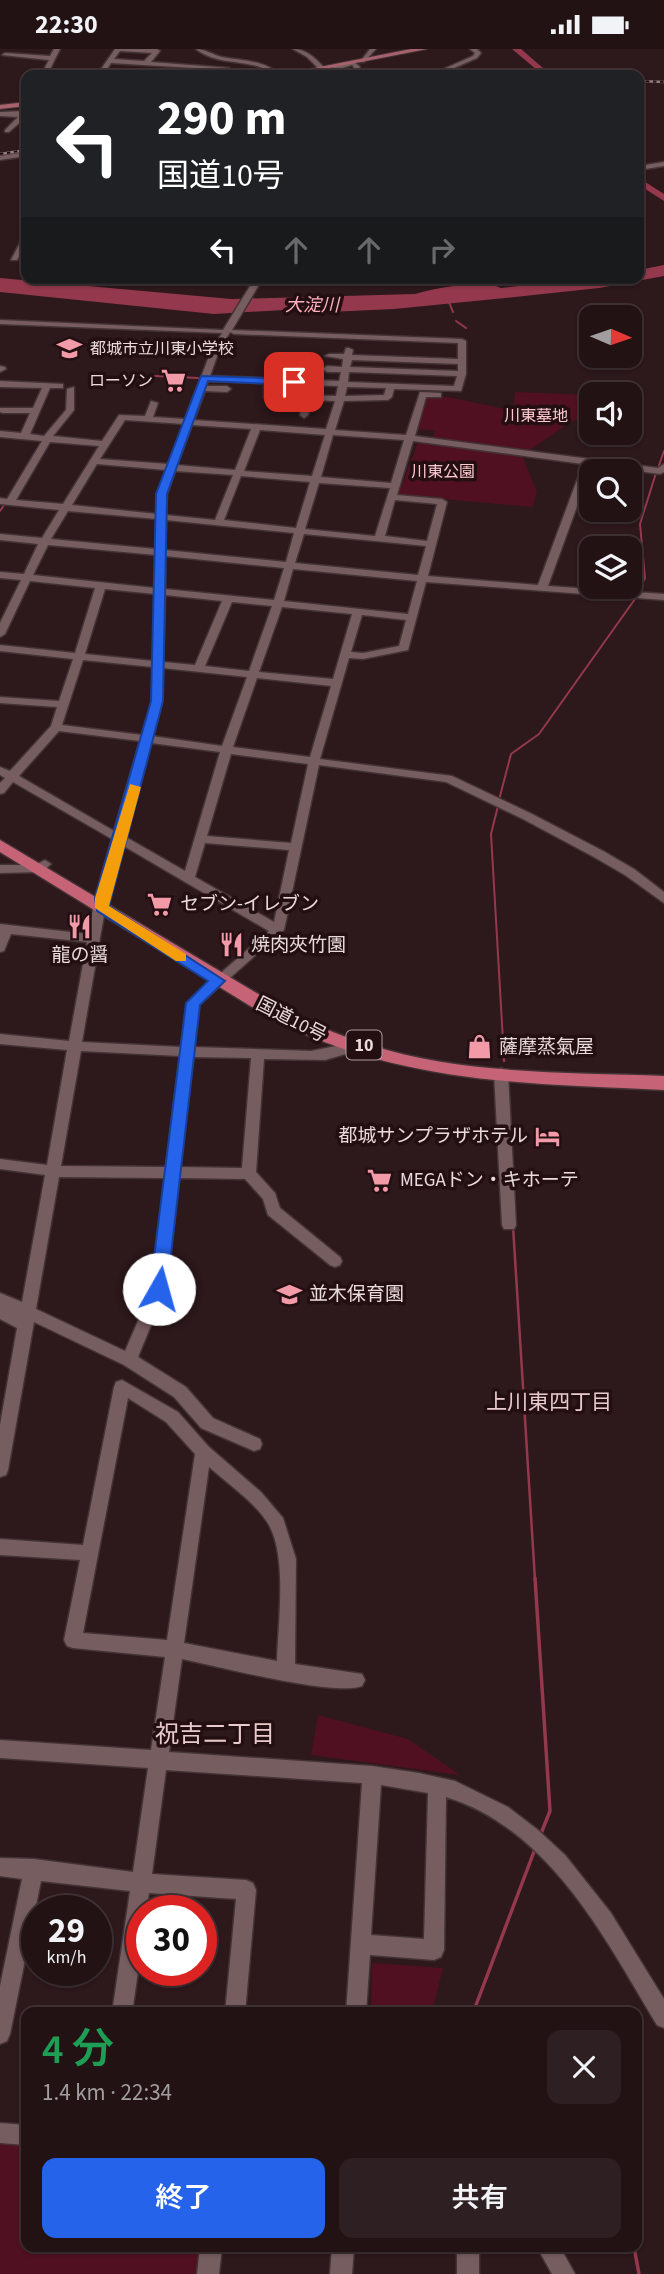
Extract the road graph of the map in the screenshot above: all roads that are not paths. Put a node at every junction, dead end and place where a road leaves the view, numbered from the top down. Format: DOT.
graph roads {
  1 [pos="57,49"];
  2 [pos="199,49"];
  3 [pos="296,49"];
  4 [pos="373,49"];
  5 [pos="423,49"];
  6 [pos="473,49"];
  7 [pos="3,55"];
  8 [pos="54,58"];
  9 [pos="313,59"];
  10 [pos="111,61"];
  11 [pos="230,61"];
  12 [pos="358,62"];
  13 [pos="146,64"];
  14 [pos="226,68"];
  15 [pos="47,70"];
  16 [pos="104,70"];
  17 [pos="230,70"];
  18 [pos="271,70"];
  19 [pos="307,70"];
  20 [pos="323,70"];
  21 [pos="337,70"];
  22 [pos="355,70"];
  23 [pos="445,70"];
  24 [pos="21,105"];
  25 [pos="0,107"];
  26 [pos="0,114"];
  27 [pos="21,114"];
  28 [pos="21,118"];
  29 [pos="4,131"];
  30 [pos="20,132"];
  31 [pos="21,155"];
  32 [pos="0,158"];
  33 [pos="664,164"];
  34 [pos="644,166"];
  35 [pos="21,247"];
  36 [pos="14,258"];
  37 [pos="256,284"];
  38 [pos="0,322"];
  39 [pos="227,331"];
  40 [pos="331,344"];
  41 [pos="350,345"];
  42 [pos="462,349"];
  43 [pos="329,356"];
  44 [pos="348,357"];
  45 [pos="461,362"];
  46 [pos="327,369"];
  47 [pos="345,370"];
  48 [pos="463,374"];
  49 [pos="207,378"];
  50 [pos="269,381"];
  51 [pos="0,384"];
  52 [pos="343,384"];
  53 [pos="47,386"];
  54 [pos="60,386"];
  55 [pos="391,386"];
  56 [pos="201,388"];
  57 [pos="71,389"];
  58 [pos="227,389"];
  59 [pos="458,389"];
  60 [pos="309,398"];
  61 [pos="340,399"];
  62 [pos="154,403"];
  63 [pos="3,410"];
  64 [pos="36,411"];
  65 [pos="304,415"];
  66 [pos="148,419"];
  67 [pos="190,422"];
  68 [pos="0,425"];
  69 [pos="257,426"];
  70 [pos="28,427"];
  71 [pos="328,432"];
  72 [pos="0,435"];
  73 [pos="24,437"];
  74 [pos="408,438"];
  75 [pos="47,439"];
  76 [pos="103,444"];
  77 [pos="579,460"];
  78 [pos="94,461"];
  79 [pos="664,467"];
  80 [pos="170,468"];
  81 [pos="642,468"];
  82 [pos="239,473"];
  83 [pos="314,480"];
  84 [pos="579,488"];
  85 [pos="392,492"];
  86 [pos="4,501"];
  87 [pos="65,508"];
  88 [pos="160,517"];
  89 [pos="218,523"];
  90 [pos="298,531"];
  91 [pos="0,537"];
  92 [pos="379,539"];
  93 [pos="44,541"];
  94 [pos="431,544"];
  95 [pos="159,553"];
  96 [pos="289,565"];
  97 [pos="0,575"];
  98 [pos="24,578"];
  99 [pos="422,579"];
  100 [pos="101,586"];
  101 [pos="542,589"];
  102 [pos="160,592"];
  103 [pos="664,597"];
  104 [pos="228,598"];
  105 [pos="278,603"];
  106 [pos="358,611"];
  107 [pos="411,617"];
  108 [pos="0,634"];
  109 [pos="0,648"];
  110 [pos="344,655"];
  111 [pos="77,656"];
  112 [pos="159,665"];
  113 [pos="200,669"];
  114 [pos="252,676"];
  115 [pos="336,683"];
  116 [pos="0,700"];
  117 [pos="63,704"];
  118 [pos="56,727"];
  119 [pos="147,739"];
  120 [pos="226,750"];
  121 [pos="314,761"];
  122 [pos="0,770"];
  123 [pos="12,777"];
  124 [pos="0,790"];
  125 [pos="0,838"];
  126 [pos="120,838"];
  127 [pos="202,839"];
  128 [pos="0,845"];
  129 [pos="295,847"];
  130 [pos="42,867"];
  131 [pos="0,869"];
  132 [pos="189,879"];
  133 [pos="664,899"];
  134 [pos="102,903"];
  135 [pos="3,928"];
  136 [pos="278,929"];
  137 [pos="95,939"];
  138 [pos="0,948"];
  139 [pos="223,977"];
  140 [pos="0,1038"];
  141 [pos="76,1048"];
  142 [pos="351,1048"];
  143 [pos="186,1051"];
  144 [pos="258,1054"];
  145 [pos="664,1072"];
  146 [pos="501,1073"];
  147 [pos="664,1083"];
  148 [pos="0,1164"];
  149 [pos="54,1171"];
  150 [pos="173,1174"];
  151 [pos="249,1174"];
  152 [pos="509,1225"];
  153 [pos="335,1261"];
  154 [pos="0,1299"];
  155 [pos="0,1313"];
  156 [pos="27,1319"];
  157 [pos="129,1360"];
  158 [pos="254,1444"];
  159 [pos="203,1453"];
  160 [pos="0,1470"];
  161 [pos="0,1547"];
  162 [pos="90,1553"];
  163 [pos="174,1649"];
  164 [pos="293,1672"];
  165 [pos="356,1680"];
  166 [pos="0,1749"];
  167 [pos="159,1760"];
  168 [pos="372,1776"];
  169 [pos="437,1786"];
  170 [pos="0,1867"];
  171 [pos="34,1869"];
  172 [pos="142,1883"];
  173 [pos="360,1944"];
  174 [pos="123,2007"];
  175 [pos="236,2007"];
  176 [pos="356,2007"];
  177 [pos="664,2018"];
  178 [pos="1,2025"];
  179 [pos="0,2133"];
  180 [pos="21,2135"];
  181 [pos="210,2252"];
  182 [pos="343,2252"];
  183 [pos="468,2252"];
  184 [pos="551,2252"];
  185 [pos="208,2274"];
  186 [pos="341,2274"];
  187 [pos="468,2274"];
  188 [pos="564,2274"];
  1 -- 8 [label="street"];
  2 -- 11 [label="street"];
  3 -- 9 [label="street"];
  4 -- 12 [label="street"];
  5 -- 12 [label="main road"];
  6 -- 23 [label="street"];
  7 -- 8 [label="street"];
  8 -- 15 [label="street"];
  9 -- 12 [label="main road"];
  9 -- 19 [label="street"];
  9 -- 20 [label="street"];
  10 -- 13 [label="street"];
  10 -- 13 [label="street"];
  10 -- 16 [label="street"];
  11 -- 14 [label="street"];
  11 -- 18 [label="street"];
  12 -- 21 [label="main road"];
  12 -- 22 [label="street"];
  13 -- 14 [label="street"];
  14 -- 17 [label="street"];
  24 -- 25 [label="main road"];
  26 -- 27 [label="street"];
  28 -- 29 [label="street"];
  29 -- 30 [label="street"];
  31 -- 32 [label="street"];
  33 -- 34 [label="street"];
  35 -- 36 [label="street"];
  37 -- 39 [label="street"];
  38 -- 39 [label="street"];
  39 -- 42 [label="street"];
  39 -- 49 [label="street"];
  39 -- 49 [label="street"];
  40 -- 41 [label="street"];
  41 -- 42 [label="street"];
  41 -- 44 [label="street"];
  42 -- 45 [label="street"];
  43 -- 44 [label="street"];
  44 -- 45 [label="street"];
  44 -- 47 [label="street"];
  45 -- 48 [label="street"];
  46 -- 47 [label="street"];
  47 -- 48 [label="street"];
  47 -- 52 [label="street"];
  48 -- 59 [label="street"];
  49 -- 50 [label="street"];
  49 -- 56 [label="street"];
  50 -- 52 [label="street"];
  50 -- 60 [label="street"];
  51 -- 53 [label="street"];
  52 -- 55 [label="street"];
  52 -- 61 [label="street"];
  53 -- 54 [label="street"];
  53 -- 64 [label="street"];
  55 -- 59 [label="street"];
  55 -- 61 [label="street"];
  56 -- 58 [label="street"];
  56 -- 67 [label="street"];
  57 -- 75 [label="street"];
  59 -- 74 [label="street"];
  60 -- 61 [label="street"];
  60 -- 65 [label="street"];
  61 -- 71 [label="street"];
  62 -- 66 [label="street"];
  63 -- 64 [label="street"];
  64 -- 70 [label="street"];
  66 -- 67 [label="street"];
  66 -- 76 [label="street"];
  67 -- 69 [label="street"];
  67 -- 80 [label="street"];
  68 -- 70 [label="street"];
  69 -- 71 [label="street"];
  69 -- 82 [label="street"];
  70 -- 73 [label="street"];
  71 -- 74 [label="street"];
  71 -- 83 [label="street"];
  72 -- 73 [label="street"];
  73 -- 75 [label="street"];
  74 -- 77 [label="street"];
  74 -- 85 [label="street"];
  75 -- 76 [label="street"];
  75 -- 86 [label="street"];
  76 -- 78 [label="street"];
  78 -- 80 [label="street"];
  78 -- 87 [label="street"];
  79 -- 81 [label="street"];
  80 -- 82 [label="street"];
  80 -- 88 [label="street"];
  82 -- 83 [label="street"];
  82 -- 89 [label="street"];
  83 -- 85 [label="street"];
  83 -- 90 [label="street"];
  84 -- 101 [label="street"];
  85 -- 92 [label="street"];
  85 -- 94 [label="street"];
  86 -- 87 [label="street"];
  87 -- 88 [label="street"];
  87 -- 93 [label="street"];
  88 -- 89 [label="street"];
  88 -- 95 [label="street"];
  89 -- 90 [label="street"];
  90 -- 92 [label="street"];
  90 -- 96 [label="street"];
  91 -- 93 [label="street"];
  92 -- 94 [label="street"];
  93 -- 95 [label="street"];
  93 -- 98 [label="street"];
  94 -- 99 [label="street"];
  95 -- 96 [label="street"];
  95 -- 102 [label="street"];
  96 -- 99 [label="street"];
  96 -- 105 [label="street"];
  97 -- 98 [label="street"];
  98 -- 100 [label="street"];
  98 -- 108 [label="street"];
  99 -- 101 [label="street"];
  99 -- 107 [label="street"];
  100 -- 102 [label="street"];
  100 -- 111 [label="street"];
  101 -- 103 [label="street"];
  102 -- 104 [label="street"];
  102 -- 112 [label="street"];
  104 -- 105 [label="street"];
  104 -- 113 [label="street"];
  105 -- 106 [label="street"];
  105 -- 114 [label="street"];
  106 -- 107 [label="street"];
  106 -- 110 [label="street"];
  107 -- 110 [label="street"];
  109 -- 111 [label="street"];
  110 -- 115 [label="street"];
  111 -- 112 [label="street"];
  111 -- 117 [label="street"];
  112 -- 113 [label="street"];
  112 -- 119 [label="street"];
  113 -- 114 [label="street"];
  114 -- 115 [label="street"];
  114 -- 120 [label="street"];
  115 -- 121 [label="street"];
  116 -- 117 [label="street"];
  117 -- 118 [label="street"];
  118 -- 119 [label="street"];
  118 -- 123 [label="street"];
  119 -- 120 [label="street"];
  119 -- 126 [label="street"];
  120 -- 121 [label="street"];
  120 -- 127 [label="street"];
  121 -- 129 [label="street"];
  121 -- 133 [label="street"];
  122 -- 123 [label="street"];
  123 -- 124 [label="street"];
  123 -- 126 [label="street"];
  125 -- 130 [label="highway, 国道10号 / 10"];
  126 -- 132 [label="street"];
  126 -- 134 [label="street"];
  127 -- 129 [label="street"];
  127 -- 132 [label="street"];
  128 -- 130 [label="highway, 国道10号 / 10"];
  129 -- 136 [label="street"];
  130 -- 131 [label="street"];
  130 -- 134 [label="highway, 国道10号 / 10"];
  132 -- 136 [label="street"];
  134 -- 137 [label="street"];
  134 -- 139 [label="highway, 国道10号 / 10"];
  135 -- 137 [label="street"];
  135 -- 138 [label="street"];
  136 -- 139 [label="street"];
  137 -- 141 [label="street"];
  139 -- 142 [label="highway, 国道10号 / 10"];
  139 -- 143 [label="street"];
  139 -- 145 [label="highway, 国道10号 / 10"];
  140 -- 141 [label="street"];
  141 -- 143 [label="street"];
  141 -- 149 [label="street"];
  142 -- 144 [label="street"];
  142 -- 146 [label="highway, 国道10号 / 10"];
  143 -- 144 [label="street"];
  143 -- 150 [label="street"];
  144 -- 151 [label="street"];
  146 -- 147 [label="highway, 国道10号 / 10"];
  146 -- 152 [label="street"];
  148 -- 149 [label="street"];
  149 -- 150 [label="street"];
  149 -- 156 [label="street"];
  150 -- 151 [label="street"];
  150 -- 157 [label="street"];
  151 -- 153 [label="street"];
  154 -- 156 [label="street"];
  155 -- 156 [label="street"];
  156 -- 157 [label="street"];
  156 -- 160 [label="street"];
  157 -- 158 [label="street"];
  159 -- 162 [label="street"];
  159 -- 163 [label="street"];
  159 -- 164 [label="street"];
  161 -- 162 [label="street"];
  162 -- 163 [label="street"];
  163 -- 164 [label="street"];
  163 -- 167 [label="street"];
  164 -- 165 [label="street"];
  166 -- 167 [label="street"];
  167 -- 168 [label="street"];
  167 -- 172 [label="street"];
  168 -- 169 [label="street"];
  168 -- 173 [label="street"];
  169 -- 173 [label="street"];
  169 -- 177 [label="street"];
  170 -- 171 [label="street"];
  171 -- 172 [label="street"];
  171 -- 178 [label="street"];
  172 -- 174 [label="street"];
  172 -- 175 [label="street"];
  173 -- 176 [label="street"];
  179 -- 180 [label="street"];
  181 -- 185 [label="street"];
  182 -- 186 [label="street"];
  183 -- 187 [label="street"];
  184 -- 188 [label="street"];
}
